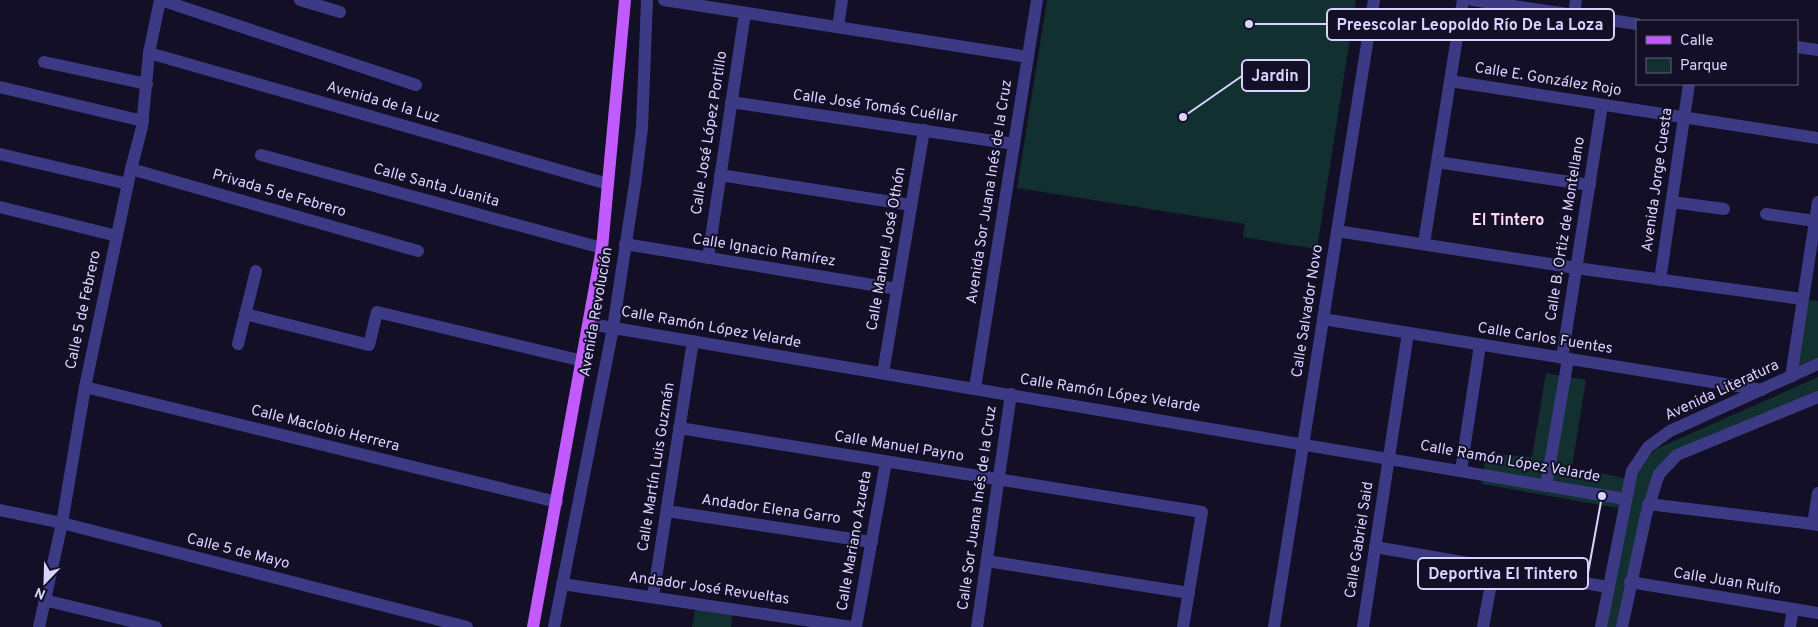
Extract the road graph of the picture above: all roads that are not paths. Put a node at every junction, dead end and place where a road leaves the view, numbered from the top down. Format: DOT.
graph roads {
  1 [pos="160,0"];
  2 [pos="300,0"];
  3 [pos="625,0"];
  4 [pos="647,0"];
  5 [pos="664,0"];
  6 [pos="842,0"];
  7 [pos="1037,0"];
  8 [pos="1374,0"];
  9 [pos="1463,0"];
  10 [pos="1472,0"];
  11 [pos="1576,0"];
  12 [pos="340,12"];
  13 [pos="745,13"];
  14 [pos="1574,15"];
  15 [pos="1636,24"];
  16 [pos="838,27"];
  17 [pos="1798,47"];
  18 [pos="1818,50"];
  19 [pos="149,53"];
  20 [pos="1028,57"];
  21 [pos="44,62"];
  22 [pos="1450,81"];
  23 [pos="147,84"];
  24 [pos="416,85"];
  25 [pos="1689,85"];
  26 [pos="0,87"];
  27 [pos="731,102"];
  28 [pos="1602,105"];
  29 [pos="1684,118"];
  30 [pos="143,121"];
  31 [pos="924,130"];
  32 [pos="1818,138"];
  33 [pos="1014,144"];
  34 [pos="0,154"];
  35 [pos="261,155"];
  36 [pos="1437,162"];
  37 [pos="131,169"];
  38 [pos="720,175"];
  39 [pos="128,184"];
  40 [pos="608,184"];
  41 [pos="1590,185"];
  42 [pos="1672,202"];
  43 [pos="1818,202"];
  44 [pos="911,205"];
  45 [pos="0,207"];
  46 [pos="1724,209"];
  47 [pos="1766,214"];
  48 [pos="1815,222"];
  49 [pos="1337,231"];
  50 [pos="116,236"];
  51 [pos="1424,243"];
  52 [pos="625,244"];
  53 [pos="602,248"];
  54 [pos="418,251"];
  55 [pos="708,258"];
  56 [pos="1576,268"];
  57 [pos="256,271"];
  58 [pos="1660,280"];
  59 [pos="897,289"];
  60 [pos="1802,299"];
  61 [pos="245,314"];
  62 [pos="1323,319"];
  63 [pos="590,324"];
  64 [pos="612,328"];
  65 [pos="1408,333"];
  66 [pos="692,341"];
  67 [pos="238,344"];
  68 [pos="1480,344"];
  69 [pos="1565,358"];
  70 [pos="583,361"];
  71 [pos="1818,364"];
  72 [pos="883,373"];
  73 [pos="1791,377"];
  74 [pos="84,387"];
  75 [pos="975,388"];
  76 [pos="1762,390"];
  77 [pos="1011,394"];
  78 [pos="1818,397"];
  79 [pos="679,428"];
  80 [pos="1303,443"];
  81 [pos="1389,458"];
  82 [pos="886,462"];
  83 [pos="1460,470"];
  84 [pos="999,480"];
  85 [pos="1546,486"];
  86 [pos="1818,493"];
  87 [pos="1625,499"];
  88 [pos="558,502"];
  89 [pos="1648,504"];
  90 [pos="0,510"];
  91 [pos="666,511"];
  92 [pos="62,523"];
  93 [pos="1816,525"];
  94 [pos="872,542"];
  95 [pos="1375,548"];
  96 [pos="987,561"];
  97 [pos="1494,568"];
  98 [pos="1630,582"];
  99 [pos="562,584"];
  100 [pos="1608,587"];
  101 [pos="1189,593"];
  102 [pos="654,598"];
  103 [pos="44,600"];
  104 [pos="1793,609"];
  105 [pos="1818,613"];
  106 [pos="38,627"];
  107 [pos="156,627"];
  108 [pos="466,627"];
  109 [pos="533,627"];
  110 [pos="554,627"];
  111 [pos="852,627"];
  112 [pos="856,627"];
  113 [pos="977,627"];
  114 [pos="1183,627"];
  115 [pos="1274,627"];
  116 [pos="1363,627"];
  117 [pos="1483,627"];
  118 [pos="1601,627"];
  119 [pos="1622,627"];
  120 [pos="1790,627"];
  1 -- 19 [label="street, Calle 5 de Febrero"];
  1 -- 24 [label="street"];
  2 -- 12 [label="street"];
  3 -- 40 [label="main road, Avenida Revolución"];
  4 -- 52 [label="street, Avenida Revolución"];
  5 -- 13 [label="street"];
  6 -- 16 [label="street"];
  7 -- 20 [label="street, Avenida Sor Juana Inés de la Cruz"];
  8 -- 49 [label="street, Calle Salvador Novo"];
  9 -- 22 [label="street"];
  10 -- 14 [label="street"];
  11 -- 14 [label="street"];
  13 -- 16 [label="street"];
  13 -- 27 [label="street, Calle José López Portillo"];
  14 -- 15 [label="street"];
  16 -- 20 [label="street"];
  17 -- 18 [label="street"];
  19 -- 23 [label="street, Calle 5 de Febrero"];
  19 -- 40 [label="street, Avenida de la Luz"];
  20 -- 33 [label="street, Avenida Sor Juana Inés de la Cruz"];
  21 -- 23 [label="street"];
  22 -- 28 [label="street, Calle E. González Rojo"];
  22 -- 36 [label="street"];
  23 -- 30 [label="street, Calle 5 de Febrero"];
  25 -- 29 [label="street, Avenida Jorge Cuesta"];
  26 -- 30 [label="street"];
  27 -- 31 [label="street, Calle José Tomás Cuéllar"];
  27 -- 38 [label="street, Calle José López Portillo"];
  28 -- 29 [label="street, Calle E. González Rojo"];
  28 -- 41 [label="street, Calle B. Ortiz de Montellano"];
  29 -- 32 [label="street, Calle E. González Rojo"];
  29 -- 42 [label="street, Avenida Jorge Cuesta"];
  30 -- 37 [label="street, Calle 5 de Febrero"];
  31 -- 33 [label="street, Calle José Tomás Cuéllar"];
  31 -- 44 [label="street, Calle Manuel José Othón"];
  33 -- 75 [label="street, Avenida Sor Juana Inés de la Cruz"];
  34 -- 39 [label="street"];
  35 -- 53 [label="street, Calle Santa Juanita"];
  36 -- 41 [label="street"];
  36 -- 51 [label="street"];
  37 -- 39 [label="street, Calle 5 de Febrero"];
  37 -- 54 [label="street, Privada 5 de Febrero"];
  38 -- 44 [label="street"];
  38 -- 55 [label="street, Calle José López Portillo"];
  39 -- 50 [label="street, Calle 5 de Febrero"];
  40 -- 53 [label="main road, Avenida Revolución"];
  41 -- 56 [label="street, Calle B. Ortiz de Montellano"];
  42 -- 46 [label="street"];
  42 -- 58 [label="street, Avenida Jorge Cuesta"];
  43 -- 48 [label="street"];
  44 -- 59 [label="street, Calle Manuel José Othón"];
  45 -- 50 [label="street"];
  47 -- 48 [label="street"];
  48 -- 60 [label="street"];
  49 -- 51 [label="street"];
  49 -- 62 [label="street, Calle Salvador Novo"];
  50 -- 74 [label="street, Calle 5 de Febrero"];
  51 -- 56 [label="street"];
  52 -- 55 [label="street, Calle Ignacio Ramírez"];
  52 -- 64 [label="street, Avenida Revolución"];
  53 -- 63 [label="main road, Avenida Revolución"];
  55 -- 59 [label="street, Calle Ignacio Ramírez"];
  56 -- 58 [label="street"];
  56 -- 69 [label="street, Calle B. Ortiz de Montellano"];
  57 -- 61 [label="street"];
  58 -- 60 [label="street"];
  59 -- 72 [label="street, Calle Manuel José Othón"];
  60 -- 73 [label="street"];
  61 -- 67 [label="street"];
  61 -- 70 [label="street"];
  62 -- 65 [label="street, Calle Carlos Fuentes"];
  62 -- 80 [label="street, Calle Salvador Novo"];
  63 -- 64 [label="street, Calle Ramón López Velarde"];
  63 -- 70 [label="main road, Avenida Revolución"];
  64 -- 66 [label="street, Calle Ramón López Velarde"];
  64 -- 99 [label="street, Avenida Revolución"];
  65 -- 68 [label="street, Calle Carlos Fuentes"];
  65 -- 81 [label="street, Calle Gabriel Said"];
  66 -- 72 [label="street, Calle Ramón López Velarde"];
  66 -- 79 [label="street, Calle Martín Luis Guzmán"];
  68 -- 69 [label="street, Calle Carlos Fuentes"];
  68 -- 83 [label="street"];
  69 -- 76 [label="street, Calle Carlos Fuentes"];
  69 -- 85 [label="street, Calle B. Ortiz de Montellano"];
  70 -- 88 [label="main road, Avenida Revolución"];
  71 -- 73 [label="street, Avenida Literatura"];
  72 -- 75 [label="street, Calle Ramón López Velarde"];
  73 -- 76 [label="street, Avenida Literatura"];
  74 -- 88 [label="street, Calle Maclobio Herrera"];
  74 -- 92 [label="street, Calle 5 de Febrero"];
  75 -- 77 [label="street, Calle Ramón López Velarde"];
  76 -- 87 [label="street, Avenida Literatura"];
  77 -- 80 [label="street, Calle Ramón López Velarde"];
  77 -- 84 [label="street, Calle Sor Juana Inés de la Cruz"];
  78 -- 89 [label="street"];
  79 -- 82 [label="street, Calle Manuel Payno"];
  79 -- 91 [label="street, Calle Martín Luis Guzmán"];
  80 -- 81 [label="street, Calle Ramón López Velarde"];
  80 -- 115 [label="street, Calle Salvador Novo"];
  81 -- 83 [label="street, Calle Ramón López Velarde"];
  81 -- 95 [label="street, Calle Gabriel Said"];
  82 -- 84 [label="street, Calle Manuel Payno"];
  82 -- 94 [label="street, Calle Mariano Azueta"];
  83 -- 85 [label="street, Calle Ramón López Velarde"];
  84 -- 96 [label="street, Calle Sor Juana Inés de la Cruz"];
  84 -- 101 [label="street, Calle Manuel Payno"];
  85 -- 87 [label="street, Calle Ramón López Velarde"];
  86 -- 93 [label="street"];
  87 -- 100 [label="street, Avenida Literatura"];
  88 -- 109 [label="main road, Avenida Revolución"];
  89 -- 93 [label="street"];
  89 -- 98 [label="street"];
  90 -- 92 [label="street, Calle 5 de Mayo"];
  91 -- 94 [label="street, Andador Elena Garro"];
  91 -- 102 [label="street, Calle Martín Luis Guzmán"];
  92 -- 103 [label="street, Calle 5 de Febrero"];
  92 -- 108 [label="street, Calle 5 de Mayo"];
  94 -- 112 [label="street, Calle Mariano Azueta"];
  95 -- 97 [label="street"];
  95 -- 116 [label="street, Calle Gabriel Said"];
  96 -- 101 [label="street"];
  96 -- 113 [label="street, Calle Sor Juana Inés de la Cruz"];
  97 -- 100 [label="street"];
  97 -- 117 [label="street"];
  98 -- 104 [label="street, Calle Juan Rulfo"];
  98 -- 119 [label="street"];
  99 -- 102 [label="street, Andador José Revueltas"];
  99 -- 110 [label="street, Avenida Revolución"];
  100 -- 118 [label="street, Avenida Literatura"];
  101 -- 114 [label="street"];
  102 -- 111 [label="street, Andador José Revueltas"];
  103 -- 106 [label="street, Calle 5 de Febrero"];
  103 -- 107 [label="street"];
  104 -- 105 [label="street, Calle Juan Rulfo"];
  104 -- 120 [label="street"];
}
